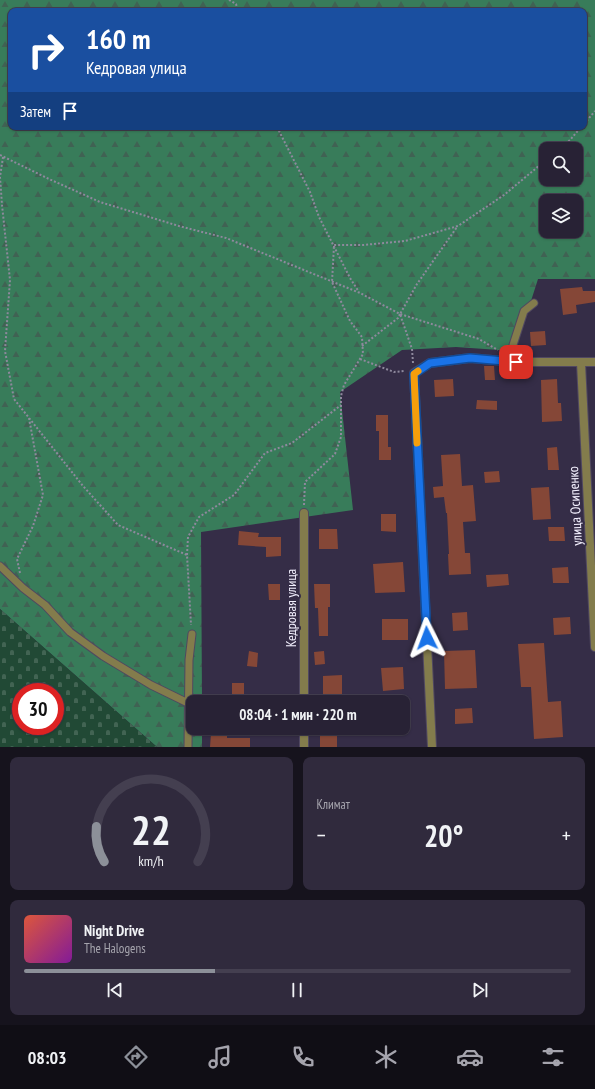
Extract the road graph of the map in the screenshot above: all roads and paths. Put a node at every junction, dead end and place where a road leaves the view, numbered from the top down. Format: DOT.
graph roads {
  1 [pos="229,0"];
  2 [pos="237,8"];
  3 [pos="595,111"];
  4 [pos="587,120"];
  5 [pos="279,130"];
  6 [pos="578,130"];
  7 [pos="568,142"];
  8 [pos="0,155"];
  9 [pos="3,157"];
  10 [pos="539,166"];
  11 [pos="458,226"];
  12 [pos="334,245"];
  13 [pos="332,282"];
  14 [pos="360,293"];
  15 [pos="534,304"];
  16 [pos="400,314"];
  17 [pos="362,346"];
  18 [pos="360,359"];
  19 [pos="516,362"];
  20 [pos="595,362"];
  21 [pos="581,363"];
  22 [pos="414,374"];
  23 [pos="342,404"];
  24 [pos="29,418"];
  25 [pos="304,513"];
  26 [pos="187,555"];
  27 [pos="0,566"];
  28 [pos="23,588"];
  29 [pos="192,634"];
  30 [pos="595,647"];
  31 [pos="188,695"];
  32 [pos="304,695"];
  33 [pos="186,702"];
  34 [pos="188,735"];
  35 [pos="304,735"];
  36 [pos="188,747"];
  37 [pos="304,747"];
  38 [pos="432,747"];
  1 -- 2 [label="path"];
  3 -- 4 [label="path"];
  5 -- 12 [label="path"];
  6 -- 7 [label="path"];
  8 -- 9 [label="path"];
  9 -- 13 [label="path"];
  9 -- 24 [label="path"];
  10 -- 11 [label="path"];
  11 -- 12 [label="path"];
  11 -- 16 [label="path"];
  12 -- 13 [label="path"];
  12 -- 14 [label="path"];
  13 -- 14 [label="path"];
  13 -- 17 [label="path"];
  14 -- 16 [label="path"];
  15 -- 19 [label="lane"];
  16 -- 17 [label="path"];
  16 -- 19 [label="path"];
  16 -- 22 [label="path"];
  17 -- 18 [label="path"];
  18 -- 22 [label="path"];
  18 -- 23 [label="path"];
  19 -- 21 [label="street"];
  19 -- 22 [label="street"];
  20 -- 21 [label="street"];
  21 -- 30 [label="street, улица Осипенко"];
  22 -- 38 [label="street"];
  23 -- 25 [label="path"];
  23 -- 26 [label="path"];
  24 -- 26 [label="path"];
  24 -- 28 [label="path"];
  25 -- 32 [label="street, Кедровая улица"];
  26 -- 29 [label="path"];
  27 -- 28 [label="lane"];
  28 -- 33 [label="lane"];
  29 -- 31 [label="lane"];
  34 -- 36 [label="lane"];
  35 -- 37 [label="street"];
}
